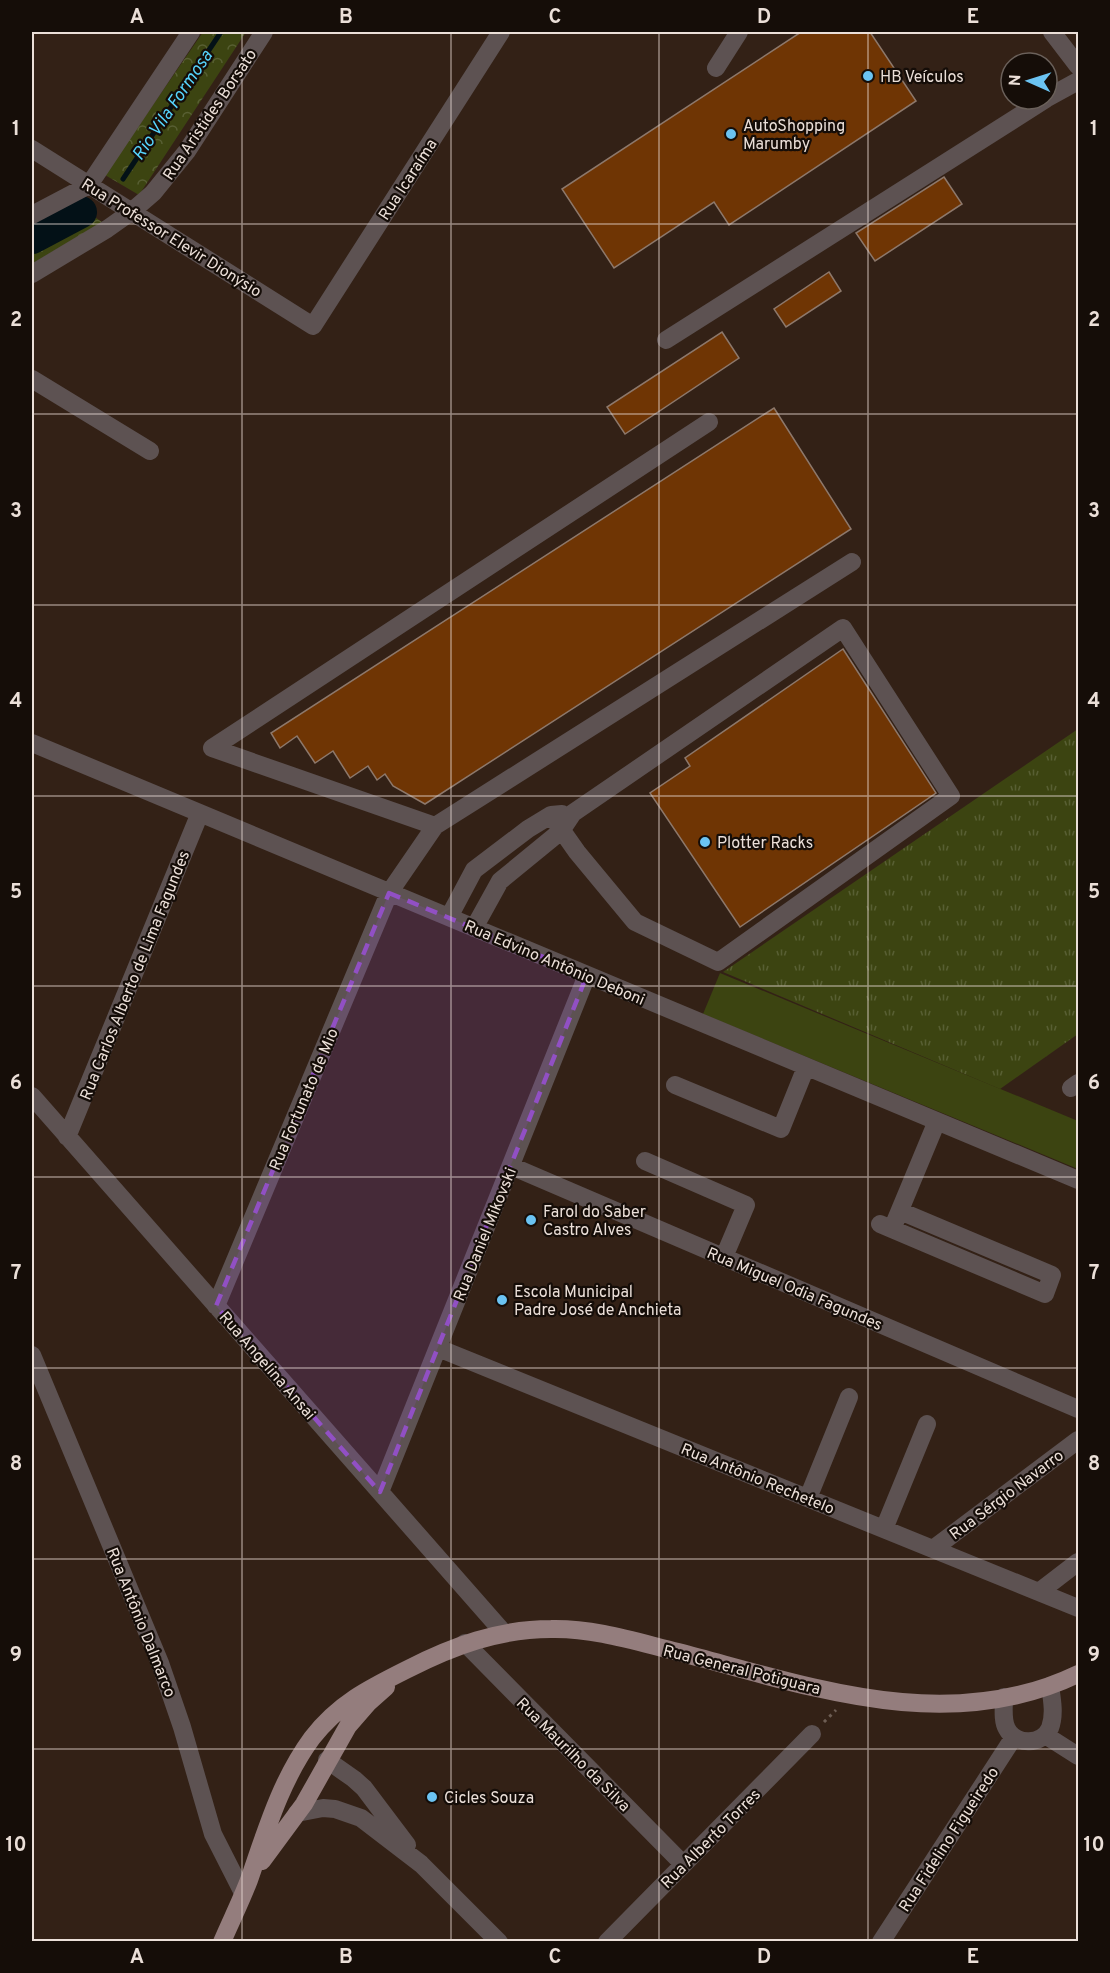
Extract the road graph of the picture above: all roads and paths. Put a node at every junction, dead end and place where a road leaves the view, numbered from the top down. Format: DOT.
graph roads {
  1 [pos="191,32"];
  2 [pos="264,32"];
  3 [pos="501,32"];
  4 [pos="740,32"];
  5 [pos="1052,32"];
  6 [pos="1078,66"];
  7 [pos="716,68"];
  8 [pos="1078,81"];
  9 [pos="1059,92"];
  10 [pos="1027,111"];
  11 [pos="32,149"];
  12 [pos="89,185"];
  13 [pos="131,212"];
  14 [pos="32,215"];
  15 [pos="32,274"];
  16 [pos="313,326"];
  17 [pos="666,340"];
  18 [pos="32,379"];
  19 [pos="709,422"];
  20 [pos="150,451"];
  21 [pos="852,562"];
  22 [pos="32,743"];
  23 [pos="200,813"];
  24 [pos="573,813"];
  25 [pos="551,815"];
  26 [pos="435,826"];
  27 [pos="561,831"];
  28 [pos="389,892"];
  29 [pos="449,917"];
  30 [pos="474,928"];
  31 [pos="587,975"];
  32 [pos="806,1067"];
  33 [pos="1078,1083"];
  34 [pos="675,1085"];
  35 [pos="1078,1090"];
  36 [pos="32,1096"];
  37 [pos="937,1121"];
  38 [pos="67,1137"];
  39 [pos="645,1161"];
  40 [pos="511,1166"];
  41 [pos="1078,1180"];
  42 [pos="900,1211"];
  43 [pos="724,1257"];
  44 [pos="216,1306"];
  45 [pos="438,1348"];
  46 [pos="32,1355"];
  47 [pos="849,1397"];
  48 [pos="1078,1409"];
  49 [pos="927,1424"];
  50 [pos="1078,1440"];
  51 [pos="380,1492"];
  52 [pos="808,1498"];
  53 [pos="884,1529"];
  54 [pos="933,1549"];
  55 [pos="1078,1562"];
  56 [pos="1039,1592"];
  57 [pos="1078,1608"];
  58 [pos="504,1634"];
  59 [pos="465,1643"];
  60 [pos="408,1669"];
  61 [pos="1078,1674"];
  62 [pos="1050,1686"];
  63 [pos="850,1696"];
  64 [pos="1004,1697"];
  65 [pos="812,1734"];
  66 [pos="1045,1735"];
  67 [pos="1014,1737"];
  68 [pos="1078,1756"];
  69 [pos="327,1760"];
  70 [pos="283,1787"];
  71 [pos="297,1813"];
  72 [pos="421,1863"];
  73 [pos="683,1864"];
  74 [pos="245,1888"];
  75 [pos="225,1940"];
  76 [pos="499,1941"];
  77 [pos="607,1941"];
  78 [pos="881,1941"];
  1 -- 12 [label="street"];
  2 -- 13 [label="street, Rua Aristides Borsato"];
  3 -- 16 [label="street, Rua Icaraíma"];
  4 -- 7 [label="street"];
  5 -- 6 [label="street"];
  8 -- 9 [label="street"];
  10 -- 17 [label="street"];
  11 -- 12 [label="street, Rua Professor Elevir Dionýsio"];
  12 -- 13 [label="street, Rua Professor Elevir Dionýsio"];
  12 -- 14 [label="street"];
  13 -- 15 [label="street, Rua Aristides Borsato"];
  13 -- 16 [label="street, Rua Professor Elevir Dionýsio"];
  18 -- 20 [label="street"];
  19 -- 26 [label="street"];
  21 -- 26 [label="street"];
  22 -- 23 [label="street, Rua Edvino Antônio Deboni"];
  23 -- 28 [label="street, Rua Edvino Antônio Deboni"];
  23 -- 38 [label="street, Rua Carlos Alberto de Lima Fagundes"];
  24 -- 25 [label="street"];
  24 -- 27 [label="street"];
  24 -- 27 [label="street"];
  25 -- 27 [label="street"];
  25 -- 29 [label="street"];
  26 -- 28 [label="street, Rua Fortunato de Mio"];
  27 -- 30 [label="street"];
  28 -- 29 [label="street, Rua Edvino Antônio Deboni"];
  28 -- 44 [label="street, Rua Fortunato de Mio"];
  29 -- 30 [label="street, Rua Edvino Antônio Deboni"];
  30 -- 31 [label="street, Rua Edvino Antônio Deboni"];
  31 -- 32 [label="street, Rua Edvino Antônio Deboni"];
  31 -- 40 [label="street, Rua Daniel Mikovski"];
  32 -- 34 [label="street"];
  32 -- 37 [label="street, Rua Edvino Antônio Deboni"];
  33 -- 35 [label="street"];
  36 -- 38 [label="street, Rua Angelina Ansai"];
  37 -- 41 [label="street, Rua Edvino Antônio Deboni"];
  37 -- 42 [label="street"];
  38 -- 44 [label="street, Rua Angelina Ansai"];
  39 -- 43 [label="street"];
  40 -- 43 [label="street, Rua Miguel Odia Fagundes"];
  40 -- 45 [label="street, Rua Daniel Mikovski"];
  42 -- 42 [label="street"];
  43 -- 48 [label="street, Rua Miguel Odia Fagundes"];
  44 -- 51 [label="street, Rua Angelina Ansai"];
  45 -- 51 [label="street, Rua Daniel Mikovski"];
  45 -- 52 [label="street, Rua Antônio Rechetelo"];
  46 -- 74 [label="street, Rua Antônio Dalmarco"];
  47 -- 52 [label="street"];
  49 -- 53 [label="street"];
  50 -- 54 [label="street, Rua Sérgio Navarro"];
  51 -- 58 [label="street, Rua Angelina Ansai"];
  52 -- 53 [label="street, Rua Antônio Rechetelo"];
  53 -- 54 [label="street, Rua Antônio Rechetelo"];
  54 -- 56 [label="street, Rua Antônio Rechetelo"];
  55 -- 56 [label="street"];
  56 -- 57 [label="street, Rua Antônio Rechetelo"];
  58 -- 59 [label="main road, Rua General Potiguara"];
  58 -- 63 [label="main road, Rua General Potiguara"];
  59 -- 60 [label="main road, Rua General Potiguara"];
  59 -- 73 [label="street, Rua Maurilho da Silva"];
  60 -- 69 [label="main road, Rua General Potiguara"];
  60 -- 70 [label="main road, Rua General Potiguara"];
  61 -- 62 [label="main road, Rua General Potiguara"];
  62 -- 64 [label="main road, Rua General Potiguara"];
  62 -- 66 [label="street"];
  63 -- 64 [label="main road, Rua General Potiguara"];
  63 -- 65 [label="path"];
  64 -- 67 [label="street"];
  65 -- 73 [label="street, Rua Alberto Torres"];
  66 -- 67 [label="street"];
  66 -- 68 [label="street"];
  67 -- 78 [label="street, Rua Fidelino Figueiredo"];
  69 -- 70 [label="main road"];
  69 -- 71 [label="main road, Rua General Potiguara"];
  69 -- 72 [label="street"];
  70 -- 74 [label="main road, Rua General Potiguara"];
  71 -- 72 [label="street"];
  71 -- 74 [label="main road, Rua General Potiguara"];
  72 -- 76 [label="street"];
  73 -- 77 [label="street, Rua Alberto Torres"];
  74 -- 75 [label="main road, Rua General Potiguara"];
}
